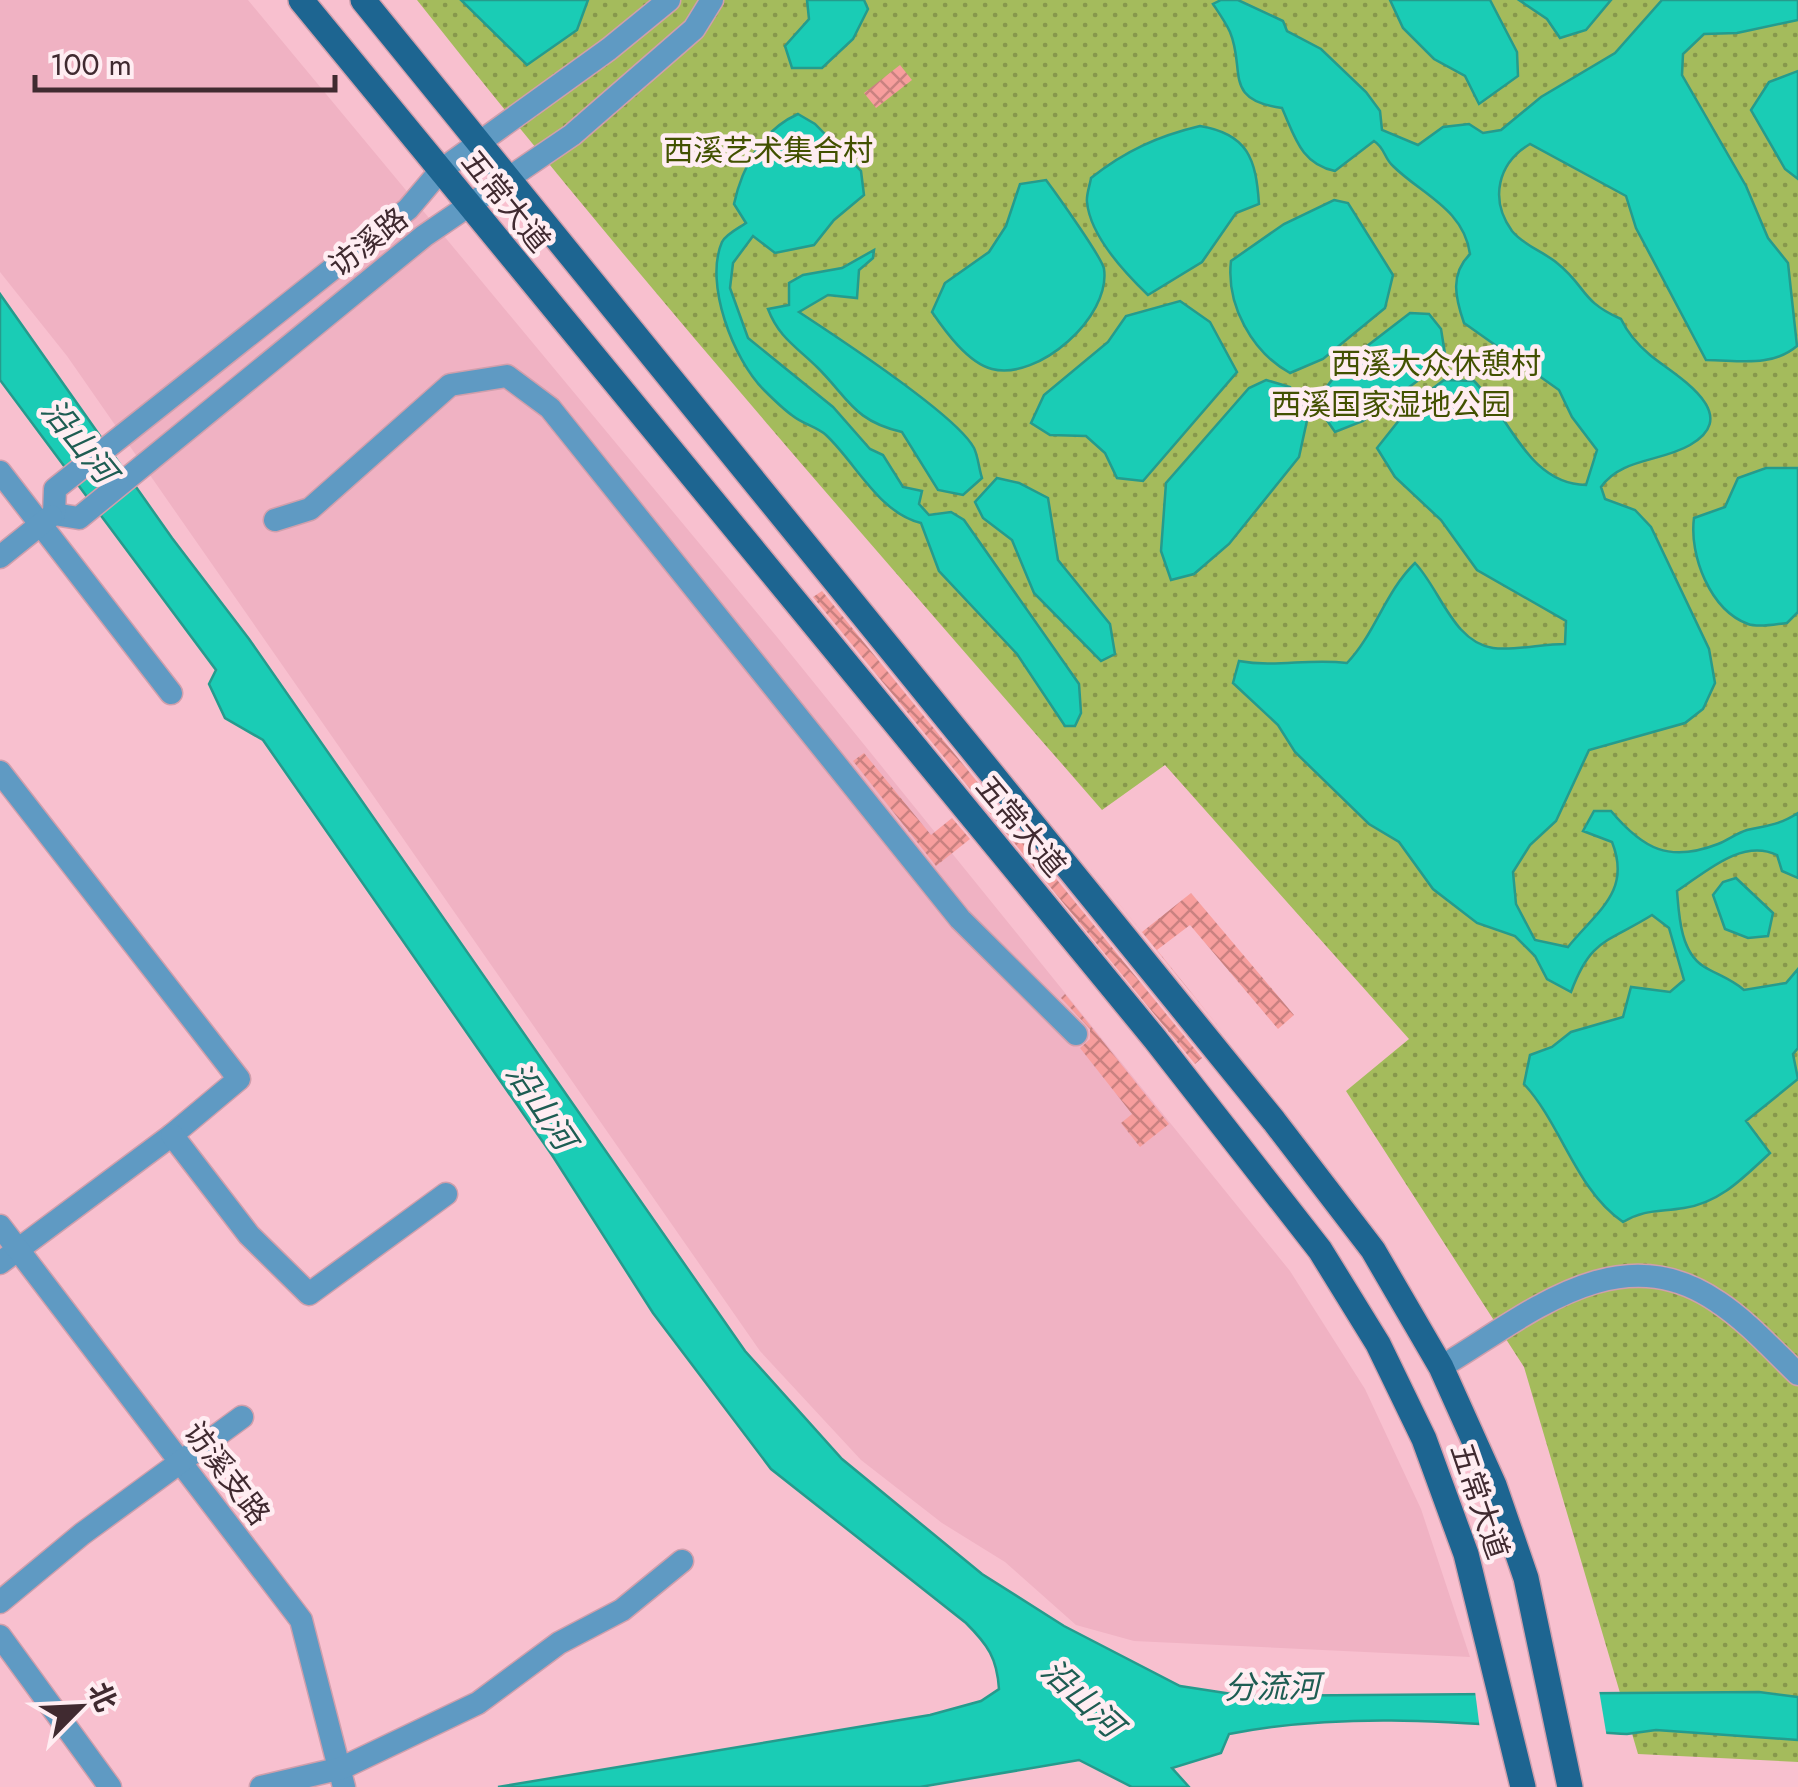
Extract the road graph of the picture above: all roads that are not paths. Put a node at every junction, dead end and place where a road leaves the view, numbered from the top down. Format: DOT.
graph roads {
  1 [pos="301,0"];
  2 [pos="363,0"];
  3 [pos="669,0"];
  4 [pos="712,0"];
  5 [pos="479,142"];
  6 [pos="440,170"];
  7 [pos="507,177"];
  8 [pos="466,205"];
  9 [pos="0,472"];
  10 [pos="47,519"];
  11 [pos="275,520"];
  12 [pos="0,557"];
  13 [pos="171,693"];
  14 [pos="0,772"];
  15 [pos="1076,1034"];
  16 [pos="172,1135"];
  17 [pos="446,1194"];
  18 [pos="0,1226"];
  19 [pos="10,1256"];
  20 [pos="1440,1367"];
  21 [pos="1798,1374"];
  22 [pos="242,1417"];
  23 [pos="181,1463"];
  24 [pos="682,1561"];
  25 [pos="0,1602"];
  26 [pos="0,1636"];
  27 [pos="343,1777"];
  28 [pos="110,1787"];
  29 [pos="260,1787"];
  30 [pos="1524,1787"];
  31 [pos="1570,1787"];
  1 -- 6 [label="main road, 五常大道"];
  2 -- 5 [label="main road, 五常大道"];
  3 -- 5 [label="street"];
  4 -- 7 [label="street, 访溪路"];
  5 -- 6 [label="street"];
  5 -- 7 [label="main road, 五常大道"];
  6 -- 8 [label="main road, 五常大道"];
  6 -- 10 [label="street"];
  7 -- 8 [label="street, 访溪路"];
  7 -- 20 [label="main road, 五常大道"];
  8 -- 10 [label="street, 访溪路"];
  8 -- 30 [label="main road, 五常大道"];
  9 -- 10 [label="street"];
  10 -- 12 [label="street"];
  10 -- 13 [label="street"];
  11 -- 15 [label="street"];
  14 -- 16 [label="street"];
  16 -- 17 [label="street"];
  16 -- 19 [label="street"];
  18 -- 19 [label="street, 访溪支路"];
  19 -- 23 [label="street, 访溪支路"];
  20 -- 21 [label="street"];
  20 -- 31 [label="main road, 五常大道"];
  22 -- 23 [label="street"];
  23 -- 25 [label="street"];
  23 -- 27 [label="street, 访溪支路"];
  24 -- 27 [label="street"];
  26 -- 28 [label="street"];
  27 -- 29 [label="street"];
}
